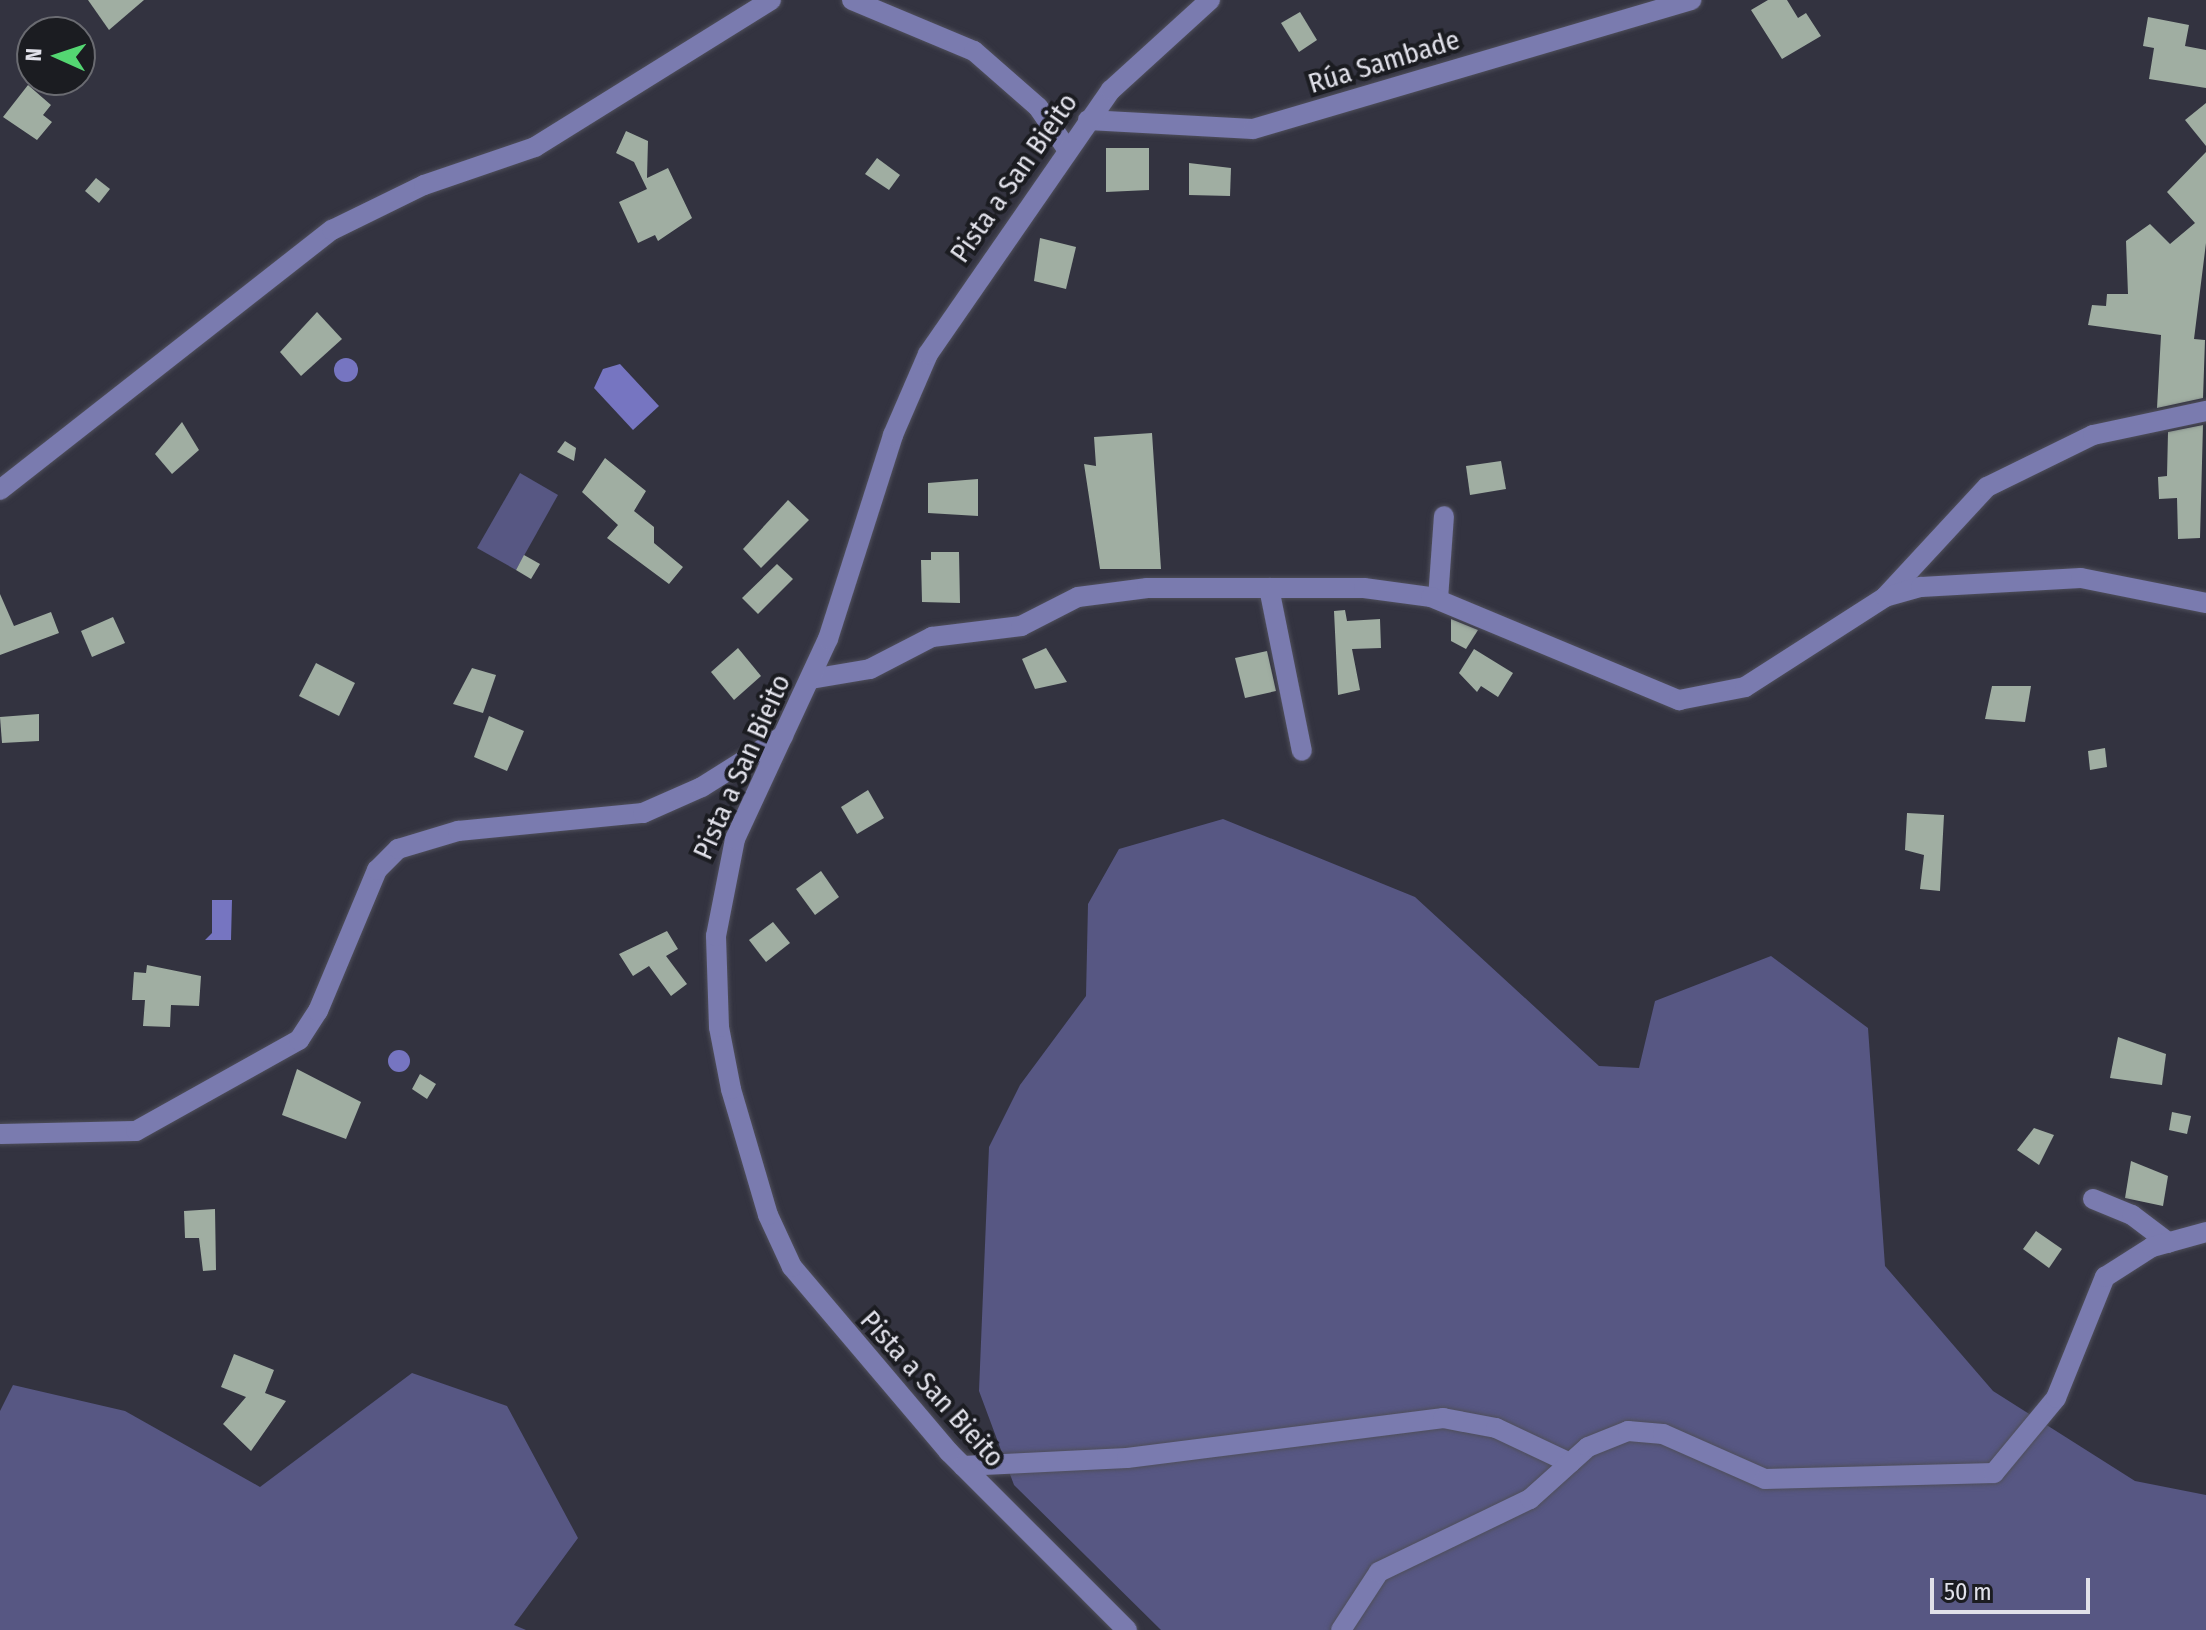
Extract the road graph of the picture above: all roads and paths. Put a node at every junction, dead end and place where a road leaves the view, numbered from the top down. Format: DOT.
graph roads {
  1 [pos="771,0"];
  2 [pos="852,0"];
  3 [pos="1210,0"];
  4 [pos="1691,0"];
  5 [pos="1088,120"];
  6 [pos="1067,149"];
  7 [pos="2206,411"];
  8 [pos="0,490"];
  9 [pos="1444,516"];
  10 [pos="1269,588"];
  11 [pos="1885,597"];
  12 [pos="1438,599"];
  13 [pos="2206,603"];
  14 [pos="811,679"];
  15 [pos="783,736"];
  16 [pos="1302,751"];
  17 [pos="0,1134"];
  18 [pos="2093,1199"];
  19 [pos="2206,1232"];
  20 [pos="2169,1243"];
  21 [pos="1570,1463"];
  22 [pos="963,1466"];
  23 [pos="1127,1630"];
  24 [pos="1341,1630"];
  1 -- 8 [label="street"];
  2 -- 6 [label="street"];
  3 -- 5 [label="street, Pista a San Bieito"];
  4 -- 5 [label="street, Rúa Sambade"];
  5 -- 6 [label="street, Pista a San Bieito"];
  6 -- 14 [label="street, Pista a San Bieito"];
  7 -- 11 [label="street"];
  9 -- 12 [label="street"];
  10 -- 12 [label="street"];
  10 -- 14 [label="street"];
  10 -- 16 [label="street"];
  11 -- 12 [label="street"];
  11 -- 13 [label="street"];
  14 -- 15 [label="street, Pista a San Bieito"];
  15 -- 17 [label="street"];
  15 -- 22 [label="street, Pista a San Bieito"];
  18 -- 20 [label="street"];
  19 -- 20 [label="street"];
  20 -- 21 [label="street"];
  21 -- 22 [label="street"];
  21 -- 24 [label="street"];
  22 -- 23 [label="street, Pista a San Bieito"];
}
